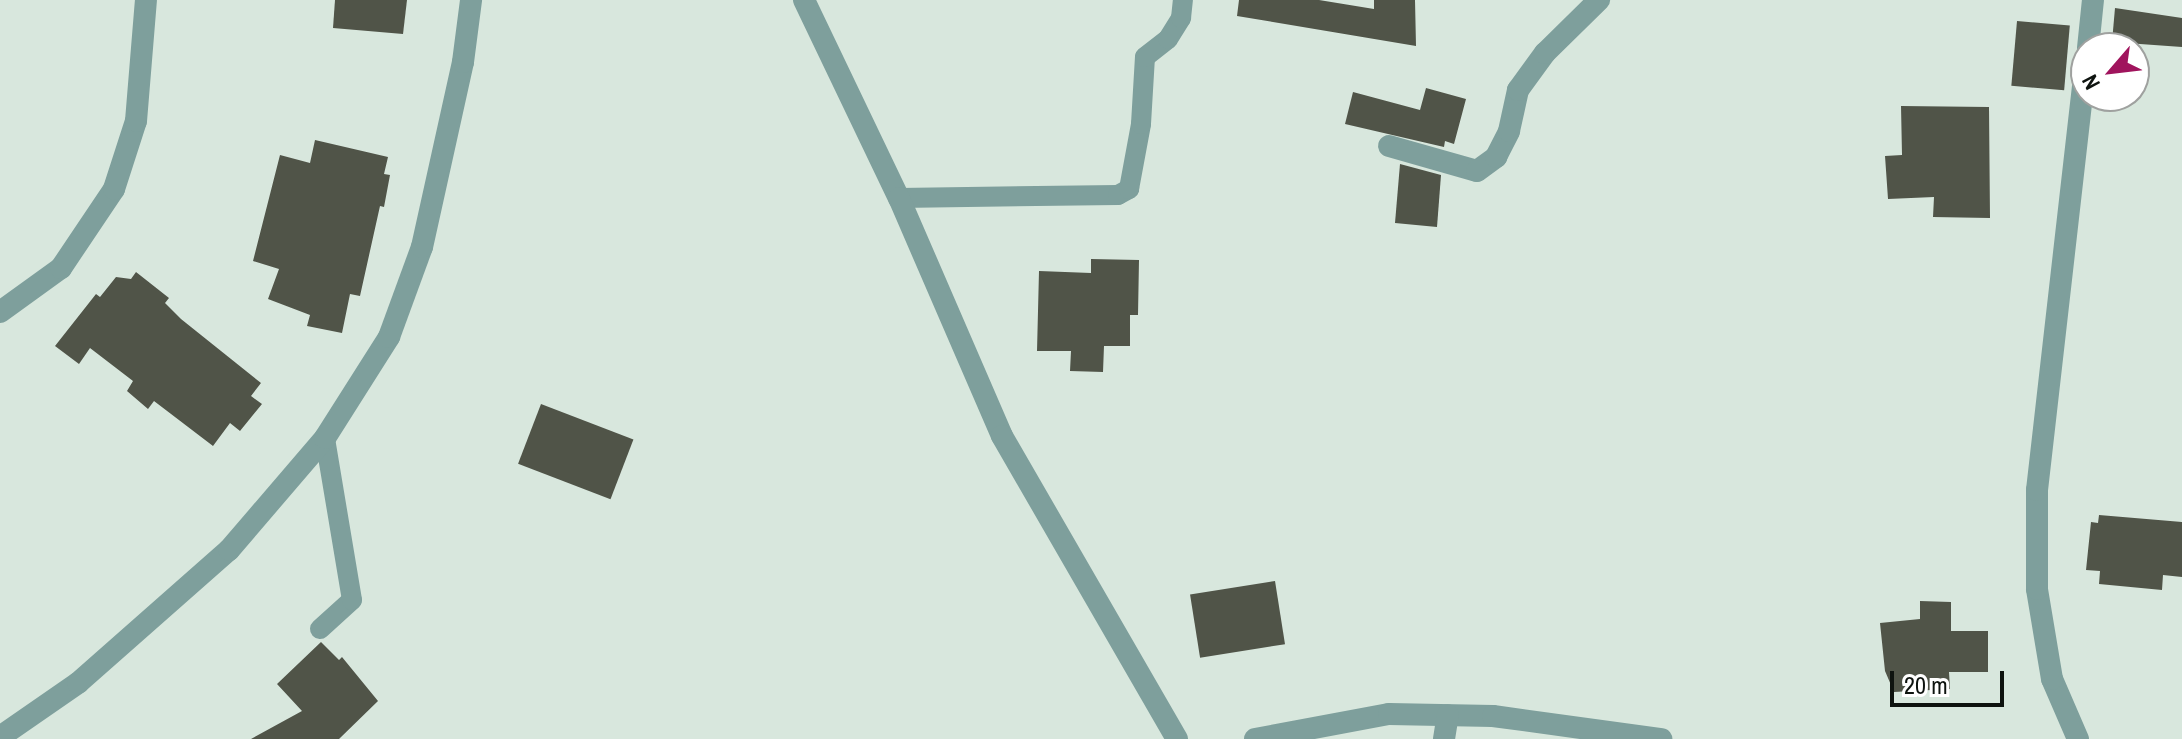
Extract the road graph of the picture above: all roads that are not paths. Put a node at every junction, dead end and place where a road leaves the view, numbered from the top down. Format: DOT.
graph roads {
  1 [pos="146,0"];
  2 [pos="471,0"];
  3 [pos="804,0"];
  4 [pos="1183,0"];
  5 [pos="1599,0"];
  6 [pos="2093,0"];
  7 [pos="2090,32"];
  8 [pos="2080,112"];
  9 [pos="1389,146"];
  10 [pos="899,198"];
  11 [pos="0,312"];
  12 [pos="325,438"];
  13 [pos="320,629"];
  14 [pos="1448,715"];
  15 [pos="8,735"];
  16 [pos="1177,739"];
  17 [pos="1255,739"];
  18 [pos="1444,739"];
  19 [pos="1661,739"];
  20 [pos="2078,739"];
  1 -- 11 [label="street"];
  2 -- 12 [label="street"];
  3 -- 10 [label="street"];
  4 -- 10 [label="lane"];
  5 -- 9 [label="street"];
  6 -- 7 [label="street"];
  8 -- 20 [label="street"];
  10 -- 16 [label="street"];
  12 -- 13 [label="lane"];
  12 -- 15 [label="street"];
  14 -- 17 [label="street"];
  14 -- 18 [label="street"];
  14 -- 19 [label="street"];
}
